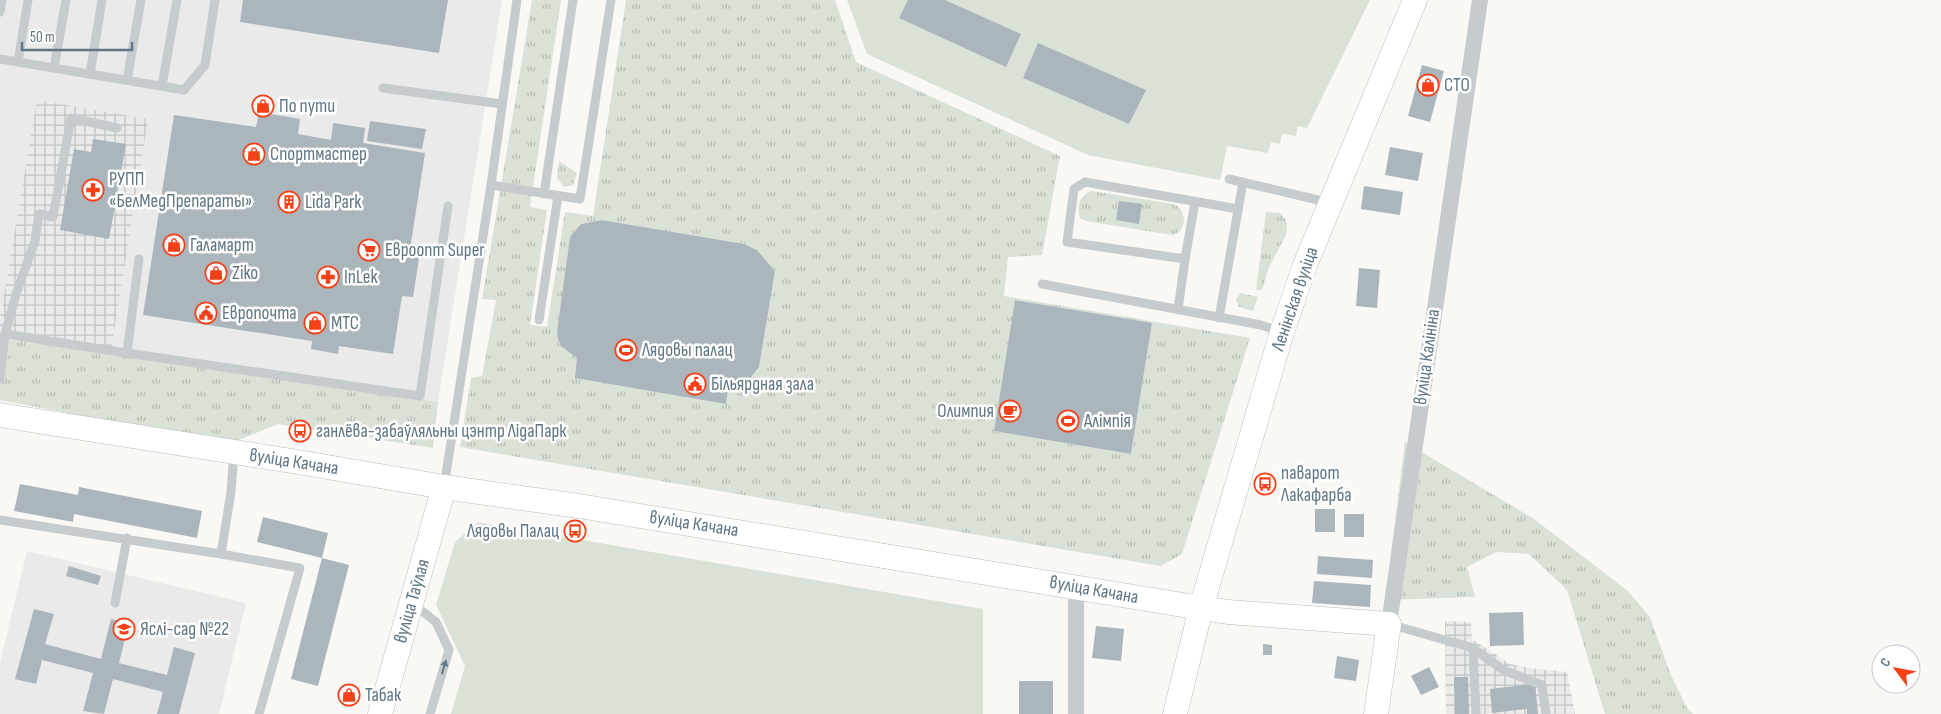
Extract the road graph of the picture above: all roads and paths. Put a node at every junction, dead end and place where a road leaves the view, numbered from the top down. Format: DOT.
graph roads {
  1 [pos="2,0"];
  2 [pos="28,0"];
  3 [pos="66,0"];
  4 [pos="102,0"];
  5 [pos="141,0"];
  6 [pos="177,0"];
  7 [pos="215,0"];
  8 [pos="517,0"];
  9 [pos="573,0"];
  10 [pos="611,0"];
  11 [pos="1415,0"];
  12 [pos="1480,0"];
  13 [pos="0,12"];
  14 [pos="0,59"];
  15 [pos="18,62"];
  16 [pos="54,68"];
  17 [pos="90,74"];
  18 [pos="128,80"];
  19 [pos="162,86"];
  20 [pos="383,88"];
  21 [pos="502,104"];
  22 [pos="117,128"];
  23 [pos="1229,179"];
  24 [pos="1243,182"];
  25 [pos="491,185"];
  26 [pos="544,194"];
  27 [pos="558,196"];
  28 [pos="1195,202"];
  29 [pos="1331,203"];
  30 [pos="448,206"];
  31 [pos="1238,210"];
  32 [pos="139,259"];
  33 [pos="1185,259"];
  34 [pos="1042,284"];
  35 [pos="1178,310"];
  36 [pos="1219,318"];
  37 [pos="539,320"];
  38 [pos="4,321"];
  39 [pos="1282,332"];
  40 [pos="6,334"];
  41 [pos="127,353"];
  42 [pos="0,379"];
  43 [pos="0,415"];
  44 [pos="234,452"];
  45 [pos="444,487"];
  46 [pos="0,520"];
  47 [pos="127,538"];
  48 [pos="221,554"];
  49 [pos="1076,587"];
  50 [pos="115,603"];
  51 [pos="411,603"];
  52 [pos="1201,608"];
  53 [pos="1389,624"];
  54 [pos="1473,648"];
  55 [pos="259,714"];
  56 [pos="380,714"];
  57 [pos="430,714"];
  58 [pos="1076,714"];
  59 [pos="1175,714"];
  60 [pos="1376,714"];
  61 [pos="1476,714"];
  62 [pos="1546,714"];
  1 -- 13 [label="lane"];
  2 -- 15 [label="lane"];
  3 -- 16 [label="lane"];
  4 -- 17 [label="lane"];
  5 -- 18 [label="lane"];
  6 -- 19 [label="lane"];
  7 -- 19 [label="lane"];
  8 -- 21 [label="lane"];
  9 -- 26 [label="lane"];
  10 -- 27 [label="lane"];
  11 -- 29 [label="main road, Ленінская вуліца"];
  12 -- 53 [label="street, вуліца Калініна"];
  14 -- 15 [label="lane"];
  15 -- 16 [label="lane"];
  16 -- 17 [label="lane"];
  17 -- 18 [label="lane"];
  18 -- 19 [label="lane"];
  20 -- 21 [label="lane"];
  21 -- 25 [label="lane"];
  22 -- 38 [label="lane"];
  23 -- 24 [label="lane"];
  24 -- 29 [label="lane"];
  24 -- 31 [label="lane"];
  25 -- 26 [label="lane"];
  25 -- 45 [label="lane"];
  26 -- 27 [label="lane"];
  27 -- 37 [label="lane"];
  28 -- 31 [label="lane"];
  28 -- 33 [label="lane"];
  28 -- 33 [label="lane"];
  29 -- 39 [label="main road, Ленінская вуліца"];
  30 -- 41 [label="lane"];
  31 -- 36 [label="lane"];
  32 -- 41 [label="lane"];
  33 -- 35 [label="lane"];
  34 -- 35 [label="lane"];
  35 -- 36 [label="lane"];
  36 -- 39 [label="lane"];
  38 -- 40 [label="lane"];
  39 -- 52 [label="main road, Ленінская вуліца"];
  40 -- 41 [label="lane"];
  40 -- 42 [label="lane"];
  43 -- 44 [label="main road, вуліца Качана"];
  44 -- 45 [label="main road, вуліца Качана"];
  44 -- 48 [label="lane"];
  45 -- 49 [label="main road, вуліца Качана"];
  45 -- 51 [label="main road, вуліца Таўлая"];
  46 -- 47 [label="lane"];
  47 -- 48 [label="lane"];
  47 -- 50 [label="lane"];
  48 -- 55 [label="lane"];
  49 -- 52 [label="main road, вуліца Качана"];
  49 -- 58 [label="street"];
  51 -- 56 [label="main road, вуліца Таўлая"];
  57 -- 51 [label="lane, one-way"];
  52 -- 53 [label="main road, вуліца Качана"];
  52 -- 59 [label="main road, Ленінская вуліца"];
  53 -- 54 [label="lane"];
  53 -- 60 [label="main road, вуліца Калініна"];
  54 -- 61 [label="lane"];
  54 -- 62 [label="lane"];
}
